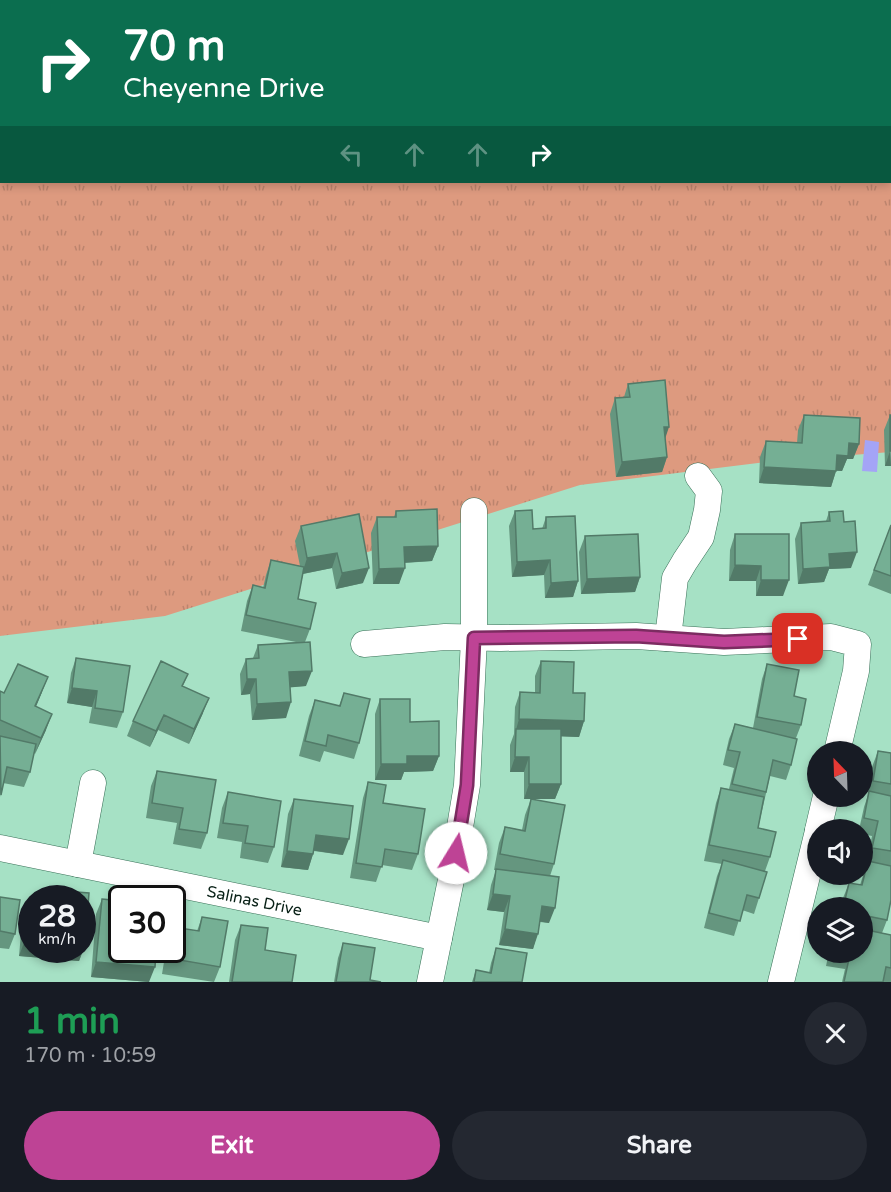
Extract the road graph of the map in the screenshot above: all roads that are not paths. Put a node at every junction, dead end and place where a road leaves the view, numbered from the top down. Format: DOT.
graph roads {
  1 [pos="698,476"];
  2 [pos="474,511"];
  3 [pos="474,638"];
  4 [pos="668,638"];
  5 [pos="364,644"];
  6 [pos="840,741"];
  7 [pos="93,783"];
  8 [pos="0,848"];
  9 [pos="78,864"];
  10 [pos="807,875"];
  11 [pos="439,938"];
  12 [pos="430,982"];
  13 [pos="781,982"];
  1 -- 4 [label="street"];
  2 -- 3 [label="street"];
  3 -- 4 [label="street"];
  3 -- 5 [label="street"];
  3 -- 11 [label="street"];
  4 -- 6 [label="street"];
  7 -- 9 [label="street"];
  8 -- 9 [label="street, Salinas Drive"];
  9 -- 11 [label="street, Salinas Drive"];
  10 -- 13 [label="street"];
  11 -- 12 [label="street"];
}
